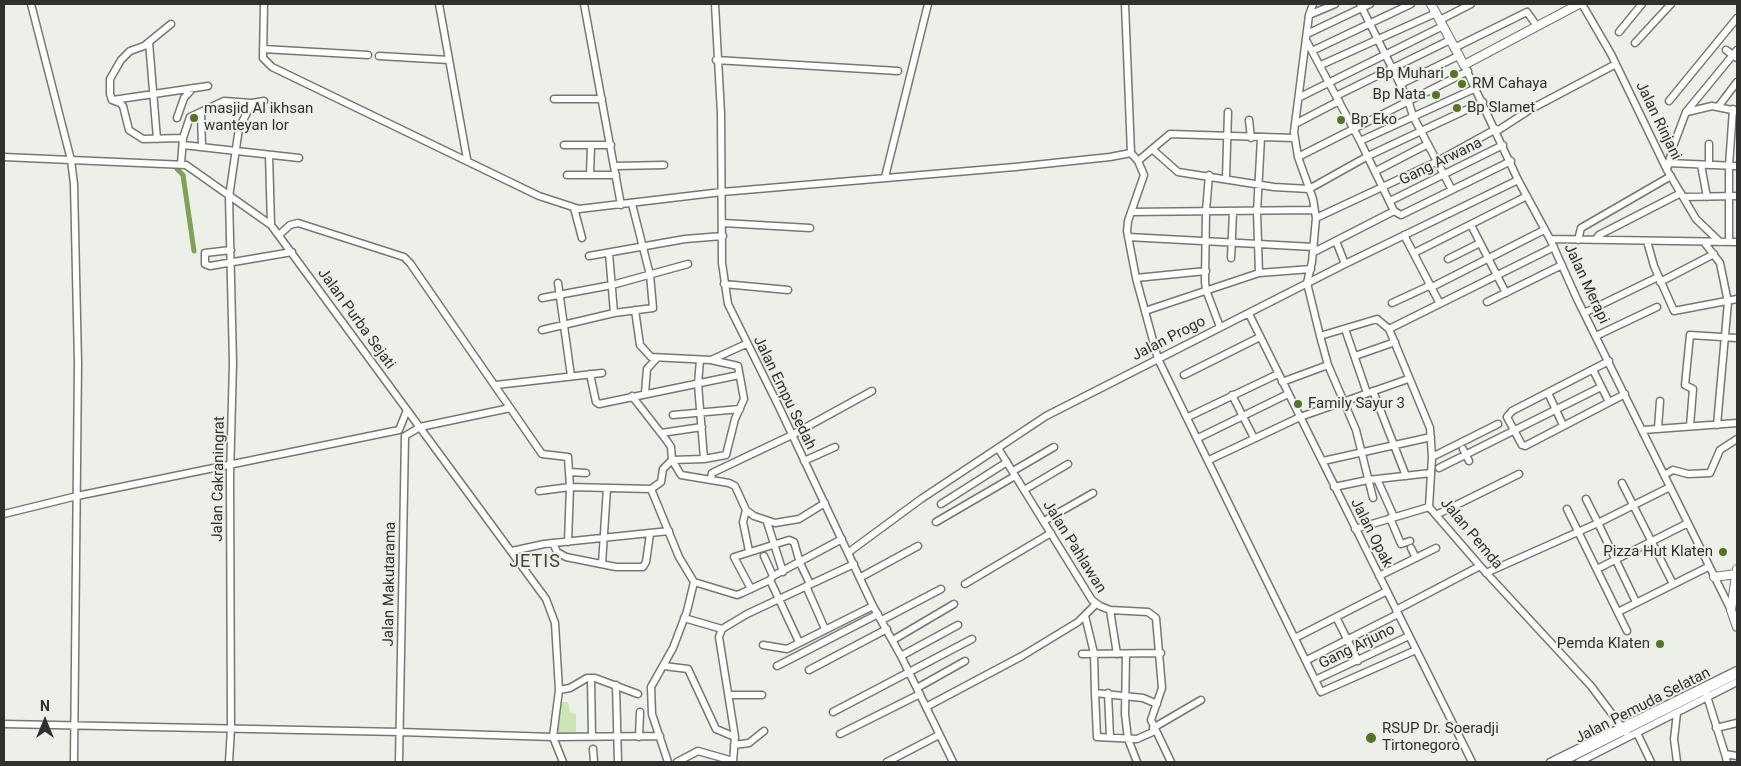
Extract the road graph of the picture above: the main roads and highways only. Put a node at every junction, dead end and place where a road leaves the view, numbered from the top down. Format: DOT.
graph roads {
  1 [pos="1580,4"];
  2 [pos="1437,12"];
  3 [pos="1737,571"];
  4 [pos="1714,577"];
  5 [pos="1736,585"];
  6 [pos="1737,627"];
  7 [pos="1737,677"];
  8 [pos="1583,758"];
  9 [pos="1561,762"];
  10 [pos="1570,762"];
  1 -- 2 [label="main road, Jalan Merapi"];
  3 -- 4 [label="main road"];
  3 -- 5 [label="main road"];
  5 -- 6 [label="main road"];
  7 -- 8 [label="main road, Jalan Pemuda Selatan"];
  8 -- 9 [label="main road, Jalan Pemuda Selatan"];
  8 -- 10 [label="main road, Jalan Pemuda Selatan"];
}
